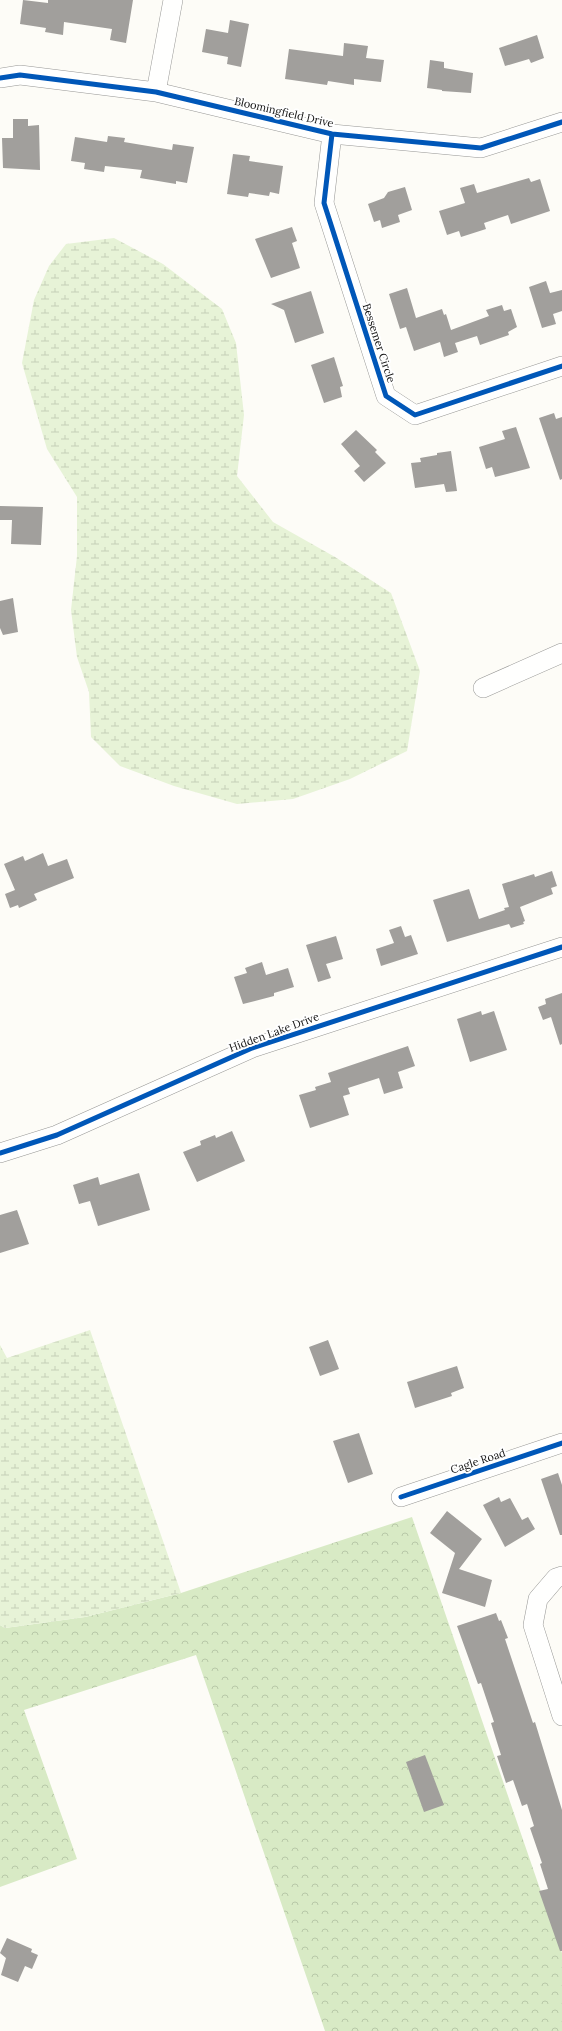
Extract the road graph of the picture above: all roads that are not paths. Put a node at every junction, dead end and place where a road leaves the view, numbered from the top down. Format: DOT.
graph roads {
  1 [pos="173,0"];
  2 [pos="0,78"];
  3 [pos="156,92"];
  4 [pos="562,122"];
  5 [pos="332,134"];
  6 [pos="562,366"];
  7 [pos="562,653"];
  8 [pos="483,688"];
  9 [pos="562,947"];
  10 [pos="0,1153"];
  11 [pos="562,1443"];
  12 [pos="401,1497"];
  13 [pos="562,1576"];
  14 [pos="562,1716"];
  1 -- 3 [label="street"];
  2 -- 3 [label="street, Bloomingfield Drive"];
  3 -- 5 [label="street, Bloomingfield Drive"];
  4 -- 5 [label="street, Bloomingfield Drive"];
  5 -- 6 [label="street, Bessemer Circle"];
  7 -- 8 [label="street"];
  9 -- 10 [label="street, Hidden Lake Drive"];
  11 -- 12 [label="street, Cagle Road"];
  13 -- 14 [label="street"];
}
